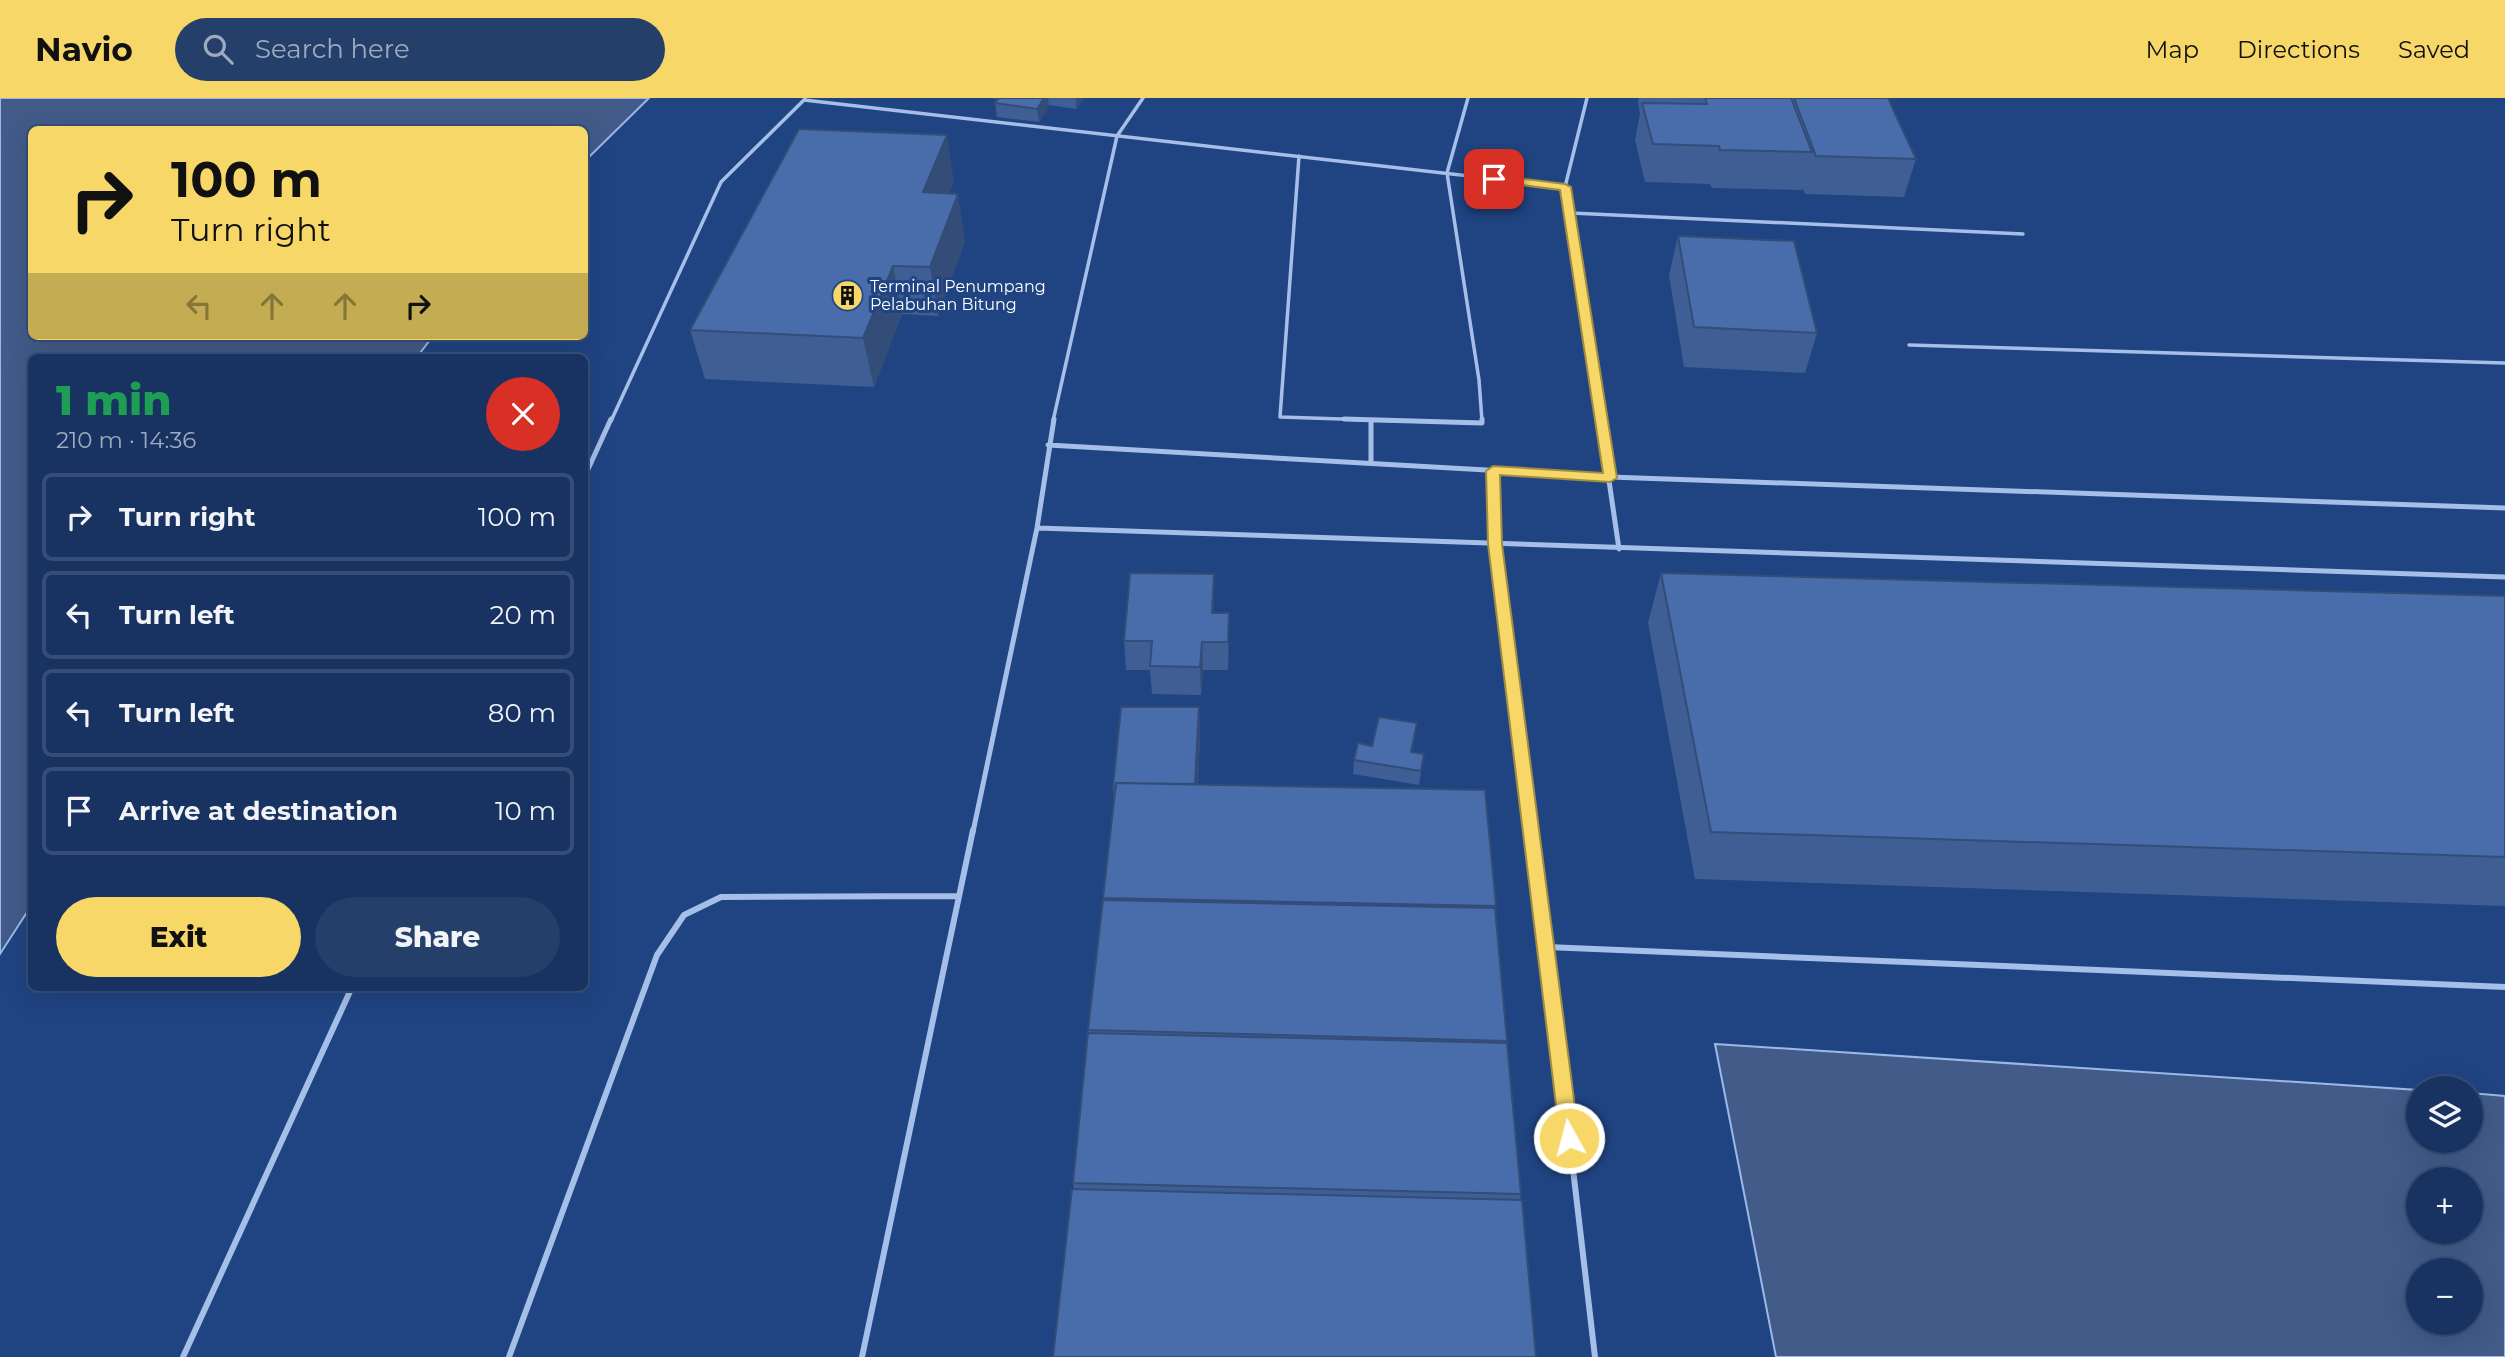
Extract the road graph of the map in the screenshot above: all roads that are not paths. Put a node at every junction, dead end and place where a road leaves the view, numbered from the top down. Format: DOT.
graph roads {
  1 [pos="1143,98"];
  2 [pos="1468,98"];
  3 [pos="1587,98"];
  4 [pos="805,99"];
  5 [pos="1117,136"];
  6 [pos="1299,156"];
  7 [pos="1447,173"];
  8 [pos="1565,187"];
  9 [pos="1571,213"];
  10 [pos="2022,234"];
  11 [pos="1909,345"];
  12 [pos="2505,363"];
  13 [pos="1371,420"];
  14 [pos="1048,445"];
  15 [pos="1371,463"];
  16 [pos="588,469"];
  17 [pos="1493,471"];
  18 [pos="1610,478"];
  19 [pos="2505,508"];
  20 [pos="1037,527"];
  21 [pos="1495,544"];
  22 [pos="1619,549"];
  23 [pos="2505,577"];
  24 [pos="959,896"];
  25 [pos="1547,947"];
  26 [pos="2505,987"];
  27 [pos="350,991"];
  28 [pos="183,1357"];
  29 [pos="509,1357"];
  30 [pos="862,1357"];
  31 [pos="1595,1357"];
  1 -- 5 [label="lane"];
  2 -- 7 [label="lane"];
  3 -- 8 [label="lane"];
  4 -- 5 [label="lane"];
  4 -- 16 [label="lane"];
  5 -- 6 [label="lane"];
  5 -- 14 [label="lane"];
  6 -- 7 [label="lane"];
  6 -- 13 [label="lane"];
  7 -- 8 [label="lane"];
  7 -- 13 [label="lane"];
  8 -- 9 [label="lane"];
  9 -- 10 [label="lane"];
  9 -- 18 [label="lane"];
  11 -- 12 [label="lane"];
  13 -- 15 [label="lane"];
  14 -- 15 [label="lane"];
  14 -- 20 [label="lane"];
  15 -- 17 [label="lane"];
  17 -- 18 [label="lane"];
  17 -- 21 [label="lane"];
  18 -- 19 [label="lane"];
  18 -- 22 [label="lane"];
  20 -- 21 [label="lane"];
  20 -- 24 [label="lane"];
  21 -- 22 [label="lane"];
  21 -- 25 [label="lane"];
  22 -- 23 [label="lane"];
  24 -- 29 [label="lane"];
  24 -- 30 [label="lane"];
  25 -- 26 [label="lane"];
  25 -- 31 [label="lane"];
  27 -- 28 [label="lane"];
}
